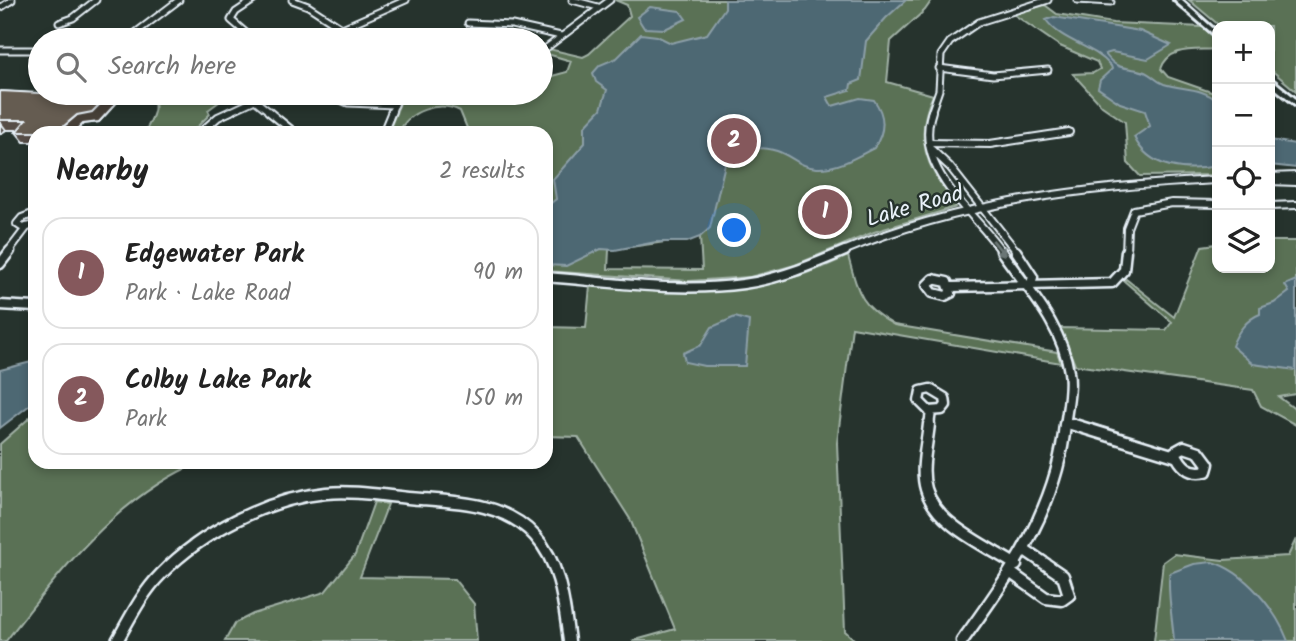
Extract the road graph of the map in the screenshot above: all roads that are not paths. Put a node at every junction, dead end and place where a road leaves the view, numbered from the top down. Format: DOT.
graph roads {
  1 [pos="12,0"];
  2 [pos="96,0"];
  3 [pos="179,0"];
  4 [pos="254,0"];
  5 [pos="292,0"];
  6 [pos="406,0"];
  7 [pos="572,0"];
  8 [pos="610,0"];
  9 [pos="1048,0"];
  10 [pos="1077,0"];
  11 [pos="1177,0"];
  12 [pos="1185,0"];
  13 [pos="1111,2"];
  14 [pos="598,7"];
  15 [pos="0,8"];
  16 [pos="59,23"];
  17 [pos="468,23"];
  18 [pos="1212,24"];
  19 [pos="143,28"];
  20 [pos="241,28"];
  21 [pos="342,28"];
  22 [pos="528,28"];
  23 [pos="1212,31"];
  24 [pos="553,34"];
  25 [pos="561,36"];
  26 [pos="553,42"];
  27 [pos="0,50"];
  28 [pos="28,50"];
  29 [pos="939,68"];
  30 [pos="1048,70"];
  31 [pos="1275,77"];
  32 [pos="1275,84"];
  33 [pos="1296,95"];
  34 [pos="1296,103"];
  35 [pos="244,105"];
  36 [pos="261,105"];
  37 [pos="395,105"];
  38 [pos="208,126"];
  39 [pos="287,126"];
  40 [pos="386,126"];
  41 [pos="1069,132"];
  42 [pos="931,146"];
  43 [pos="1296,176"];
  44 [pos="1275,178"];
  45 [pos="1212,180"];
  46 [pos="1275,180"];
  47 [pos="1296,182"];
  48 [pos="1212,204"];
  49 [pos="1296,205"];
  50 [pos="1275,206"];
  51 [pos="981,208"];
  52 [pos="966,211"];
  53 [pos="28,217"];
  54 [pos="28,226"];
  55 [pos="28,230"];
  56 [pos="0,264"];
  57 [pos="553,277"];
  58 [pos="1030,286"];
  59 [pos="952,287"];
  60 [pos="0,305"];
  61 [pos="28,307"];
  62 [pos="931,411"];
  63 [pos="1067,423"];
  64 [pos="1175,456"];
  65 [pos="1025,550"];
  66 [pos="1014,569"];
  67 [pos="117,641"];
  68 [pos="569,641"];
  69 [pos="962,641"];
  1 -- 15 [label="street"];
  2 -- 16 [label="street"];
  3 -- 19 [label="street"];
  4 -- 20 [label="street"];
  5 -- 21 [label="street"];
  6 -- 21 [label="street"];
  7 -- 14 [label="street"];
  8 -- 14 [label="street"];
  9 -- 29 [label="street"];
  10 -- 13 [label="street"];
  11 -- 23 [label="main road"];
  12 -- 18 [label="main road"];
  14 -- 25 [label="street"];
  17 -- 22 [label="street"];
  24 -- 25 [label="street"];
  25 -- 26 [label="street"];
  27 -- 28 [label="street"];
  29 -- 30 [label="street"];
  29 -- 42 [label="street"];
  31 -- 33 [label="main road"];
  32 -- 34 [label="main road"];
  35 -- 38 [label="street"];
  36 -- 39 [label="street"];
  37 -- 40 [label="street"];
  41 -- 42 [label="street"];
  42 -- 51 [label="street"];
  42 -- 52 [label="street"];
  43 -- 44 [label="street"];
  45 -- 51 [label="street, Lake Road"];
  46 -- 47 [label="street"];
  48 -- 58 [label="street"];
  49 -- 50 [label="street"];
  51 -- 52 [label="street, Lake Road"];
  51 -- 58 [label="street"];
  52 -- 57 [label="street, Lake Road"];
  52 -- 58 [label="street, one-way"];
  53 -- 54 [label="street"];
  55 -- 56 [label="street"];
  58 -- 59 [label="street"];
  58 -- 63 [label="street"];
  60 -- 61 [label="street"];
  62 -- 66 [label="street"];
  63 -- 64 [label="street"];
  63 -- 65 [label="street"];
  65 -- 66 [label="street"];
  65 -- 66 [label="street"];
  66 -- 69 [label="street"];
  67 -- 68 [label="street"];
}
